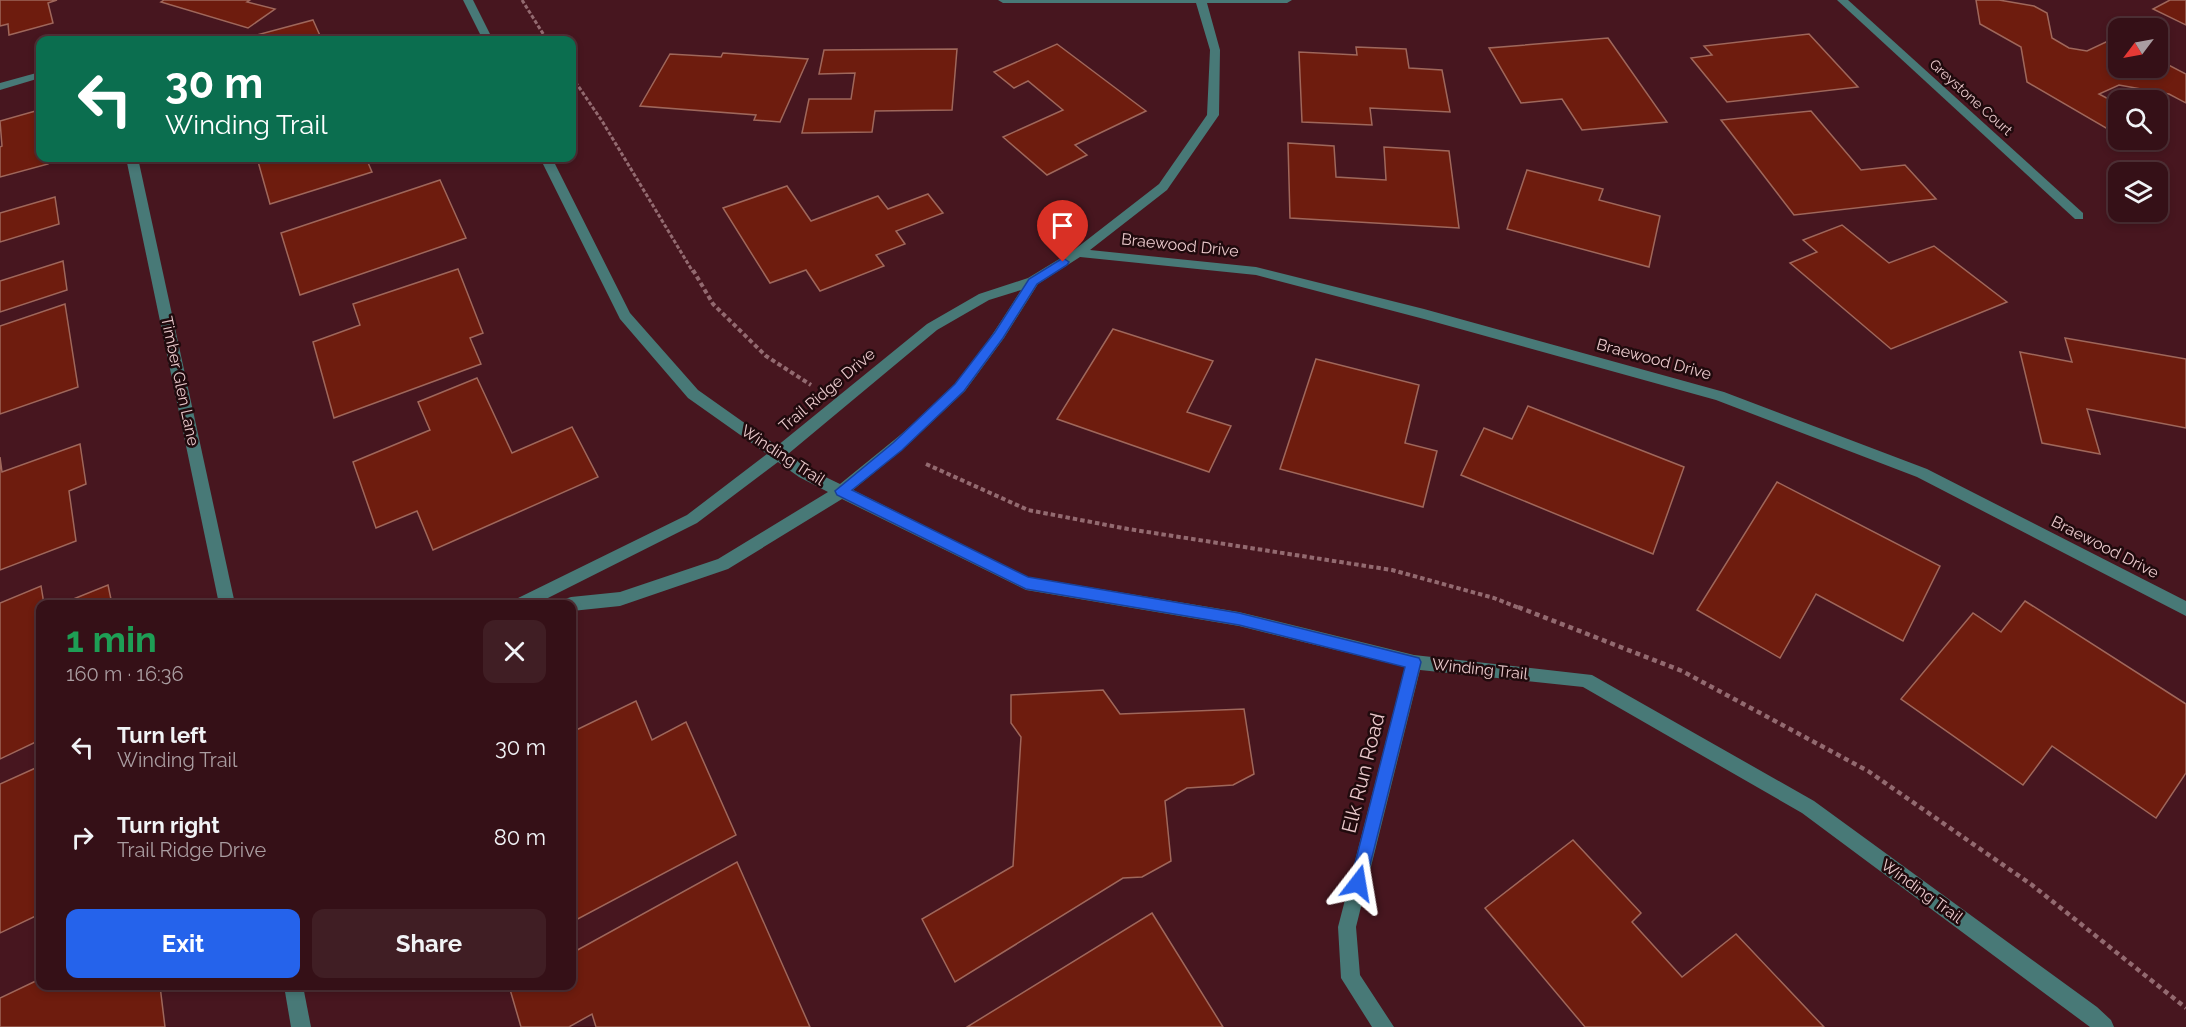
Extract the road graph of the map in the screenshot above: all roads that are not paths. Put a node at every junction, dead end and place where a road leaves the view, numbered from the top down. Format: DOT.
graph roads {
  1 [pos="468,0"];
  2 [pos="1003,0"];
  3 [pos="1287,0"];
  4 [pos="1842,0"];
  5 [pos="1201,1"];
  6 [pos="486,36"];
  7 [pos="36,76"];
  8 [pos="0,87"];
  9 [pos="133,162"];
  10 [pos="548,162"];
  11 [pos="2079,216"];
  12 [pos="1078,253"];
  13 [pos="1033,281"];
  14 [pos="778,454"];
  15 [pos="842,491"];
  16 [pos="226,600"];
  17 [pos="530,600"];
  18 [pos="576,603"];
  19 [pos="2186,609"];
  20 [pos="1414,662"];
  21 [pos="295,990"];
  22 [pos="301,1027"];
  23 [pos="1384,1027"];
  24 [pos="2104,1027"];
  1 -- 6 [label="street"];
  2 -- 5 [label="street"];
  3 -- 5 [label="street"];
  4 -- 11 [label="street, Greystone Court"];
  5 -- 12 [label="street, Trail Ridge Drive"];
  7 -- 8 [label="street"];
  9 -- 16 [label="street, Timber Glen Lane"];
  10 -- 14 [label="street, Winding Trail"];
  12 -- 13 [label="street, Trail Ridge Drive"];
  12 -- 19 [label="street, Braewood Drive"];
  13 -- 14 [label="street, Trail Ridge Drive"];
  13 -- 15 [label="street, Trail Ridge Drive"];
  14 -- 15 [label="street, Winding Trail"];
  14 -- 17 [label="street, Trail Ridge Drive"];
  15 -- 18 [label="street, Trail Ridge Drive"];
  15 -- 20 [label="street, Winding Trail"];
  20 -- 23 [label="street, Elk Run Road"];
  20 -- 24 [label="street, Winding Trail"];
  21 -- 22 [label="street"];
}
